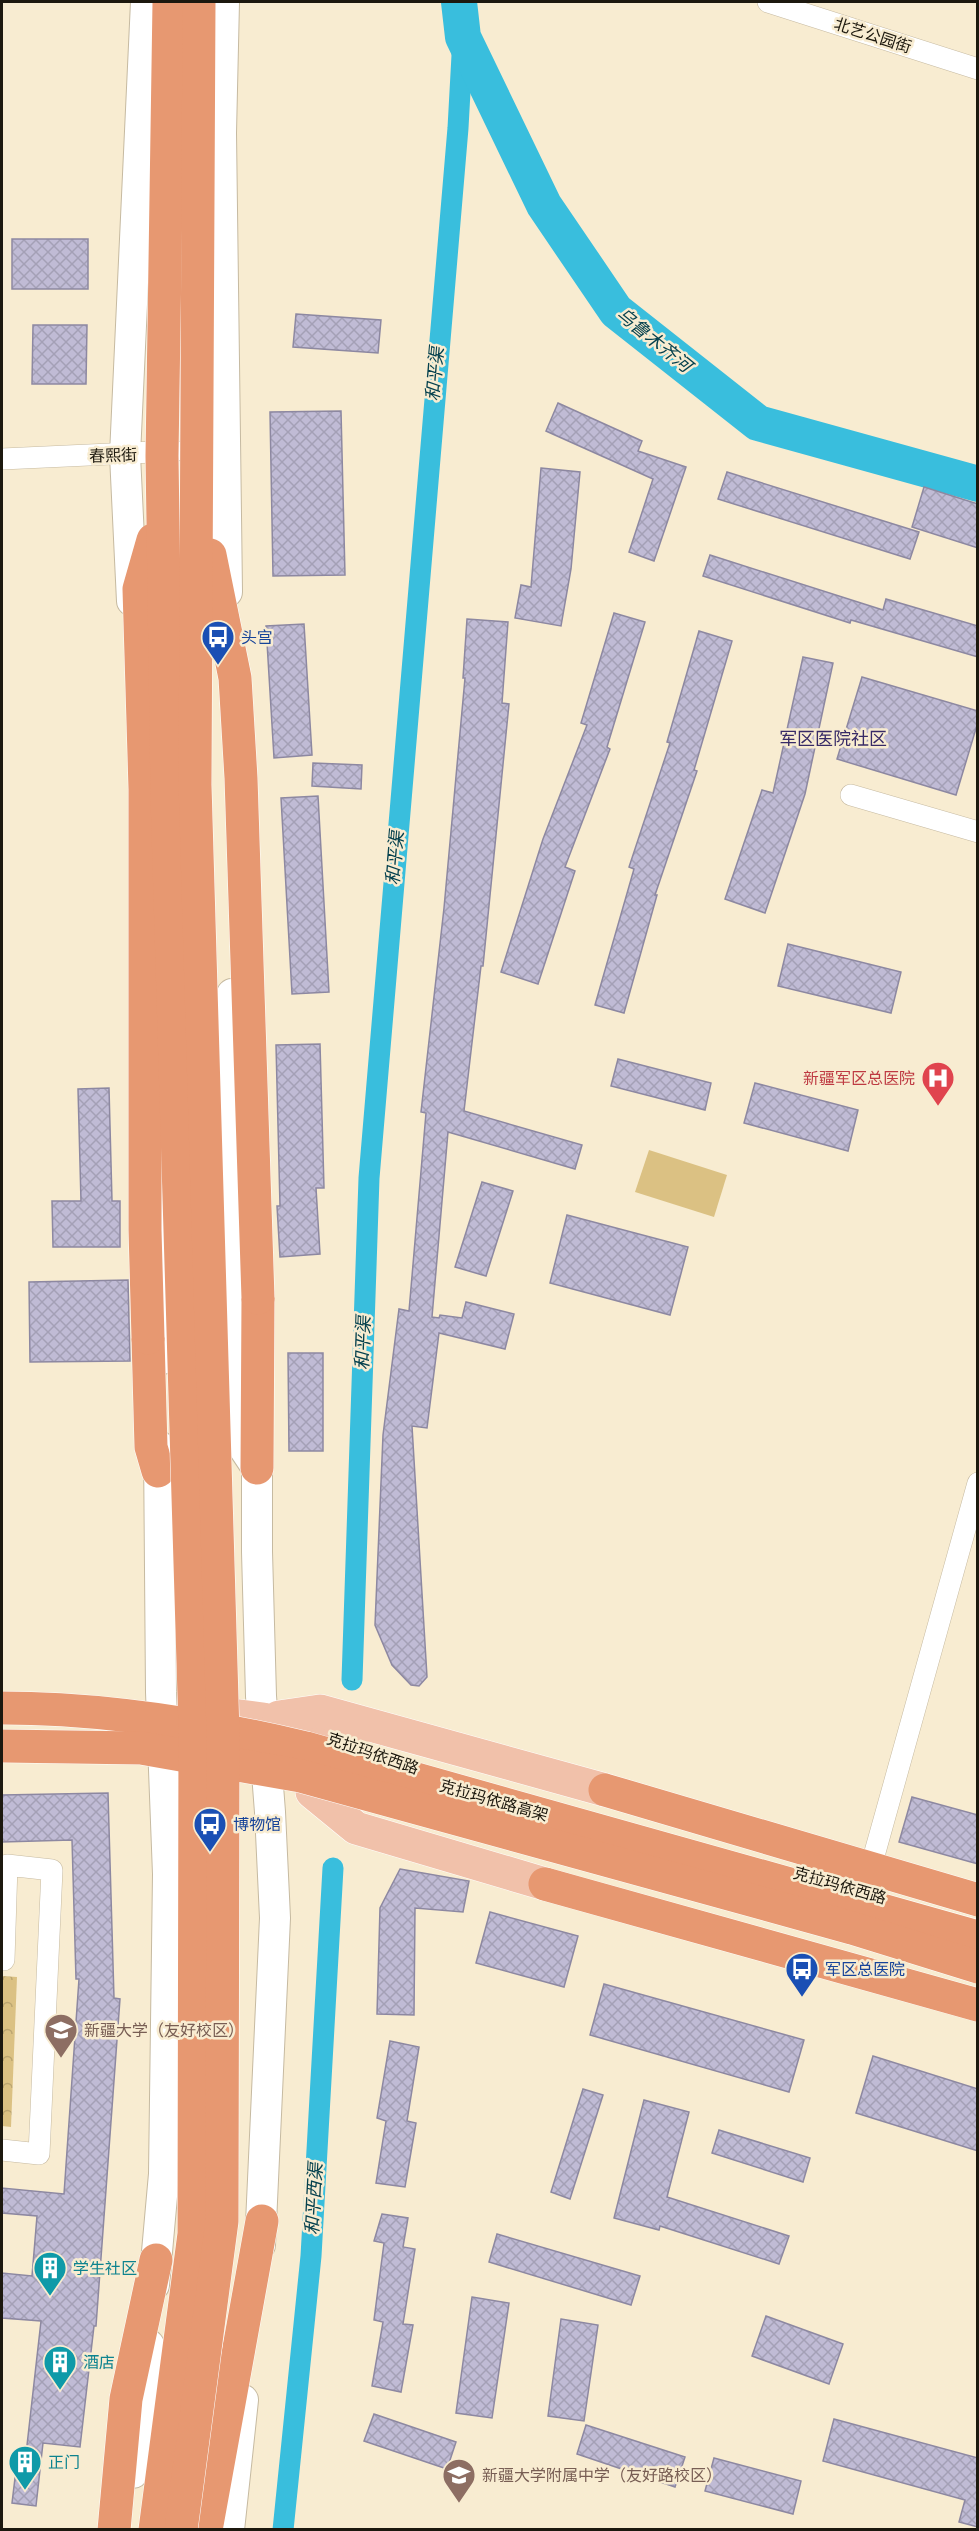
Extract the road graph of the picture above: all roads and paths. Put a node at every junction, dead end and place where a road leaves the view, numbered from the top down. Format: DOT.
graph roads {
  1 [pos="146,2"];
  2 [pos="169,2"];
  3 [pos="199,2"];
  4 [pos="224,2"];
  5 [pos="768,2"];
  6 [pos="978,69"];
  7 [pos="225,448"];
  8 [pos="125,454"];
  9 [pos="2,459"];
  10 [pos="196,486"];
  11 [pos="163,503"];
  12 [pos="851,795"];
  13 [pos="978,832"];
  14 [pos="257,1468"];
  15 [pos="158,1471"];
  16 [pos="978,1484"];
  17 [pos="164,1706"];
  18 [pos="2,1707"];
  19 [pos="262,1719"];
  20 [pos="2,1746"];
  21 [pos="2,1760"];
  22 [pos="165,1764"];
  23 [pos="268,1784"];
  24 [pos="605,1790"];
  25 [pos="312,1792"];
  26 [pos="545,1884"];
  27 [pos="862,1892"];
  28 [pos="978,1899"];
  29 [pos="978,1926"];
  30 [pos="978,1937"];
  31 [pos="851,1941"];
  32 [pos="2,1960"];
  33 [pos="978,1967"];
  34 [pos="978,1976"];
  35 [pos="978,2005"];
  36 [pos="2,2150"];
  37 [pos="262,2222"];
  38 [pos="156,2260"];
  39 [pos="114,2529"];
  40 [pos="125,2529"];
  41 [pos="155,2529"];
  42 [pos="181,2529"];
  43 [pos="206,2529"];
  44 [pos="229,2529"];
  1 -- 8 [label="main road"];
  2 -- 11 [label="highway, bridge"];
  3 -- 10 [label="highway, bridge"];
  4 -- 7 [label="main road"];
  5 -- 6 [label="street, 北艺公园街"];
  7 -- 8 [label="street, 春熙街"];
  7 -- 14 [label="main road"];
  8 -- 9 [label="street, 春熙街"];
  8 -- 15 [label="main road"];
  10 -- 14 [label="highway, bridge"];
  10 -- 42 [label="highway, bridge"];
  11 -- 15 [label="highway, bridge"];
  11 -- 41 [label="highway, bridge"];
  12 -- 13 [label="street"];
  14 -- 19 [label="main road"];
  15 -- 17 [label="main road"];
  16 -- 27 [label="street"];
  17 -- 18 [label="main road, 克拉玛依西路"];
  17 -- 19 [label="main road, 克拉玛依西路"];
  17 -- 22 [label="main road"];
  18 -- 30 [label="highway, 克拉玛依路高架, bridge"];
  19 -- 23 [label="main road"];
  19 -- 24 [label="main road"];
  19 -- 27 [label="main road, 克拉玛依西路"];
  20 -- 33 [label="highway, 克拉玛依路高架, bridge"];
  21 -- 22 [label="main road"];
  22 -- 23 [label="main road"];
  22 -- 38 [label="main road"];
  23 -- 25 [label="main road"];
  23 -- 37 [label="main road"];
  24 -- 28 [label="highway, bridge"];
  25 -- 26 [label="main road"];
  25 -- 31 [label="main road"];
  26 -- 35 [label="highway"];
  27 -- 29 [label="main road, 克拉玛依西路"];
  27 -- 31 [label="street"];
  31 -- 34 [label="main road"];
  32 -- 36 [label="street"];
  37 -- 43 [label="highway"];
  37 -- 44 [label="main road"];
  38 -- 39 [label="highway"];
  38 -- 40 [label="main road"];
}
